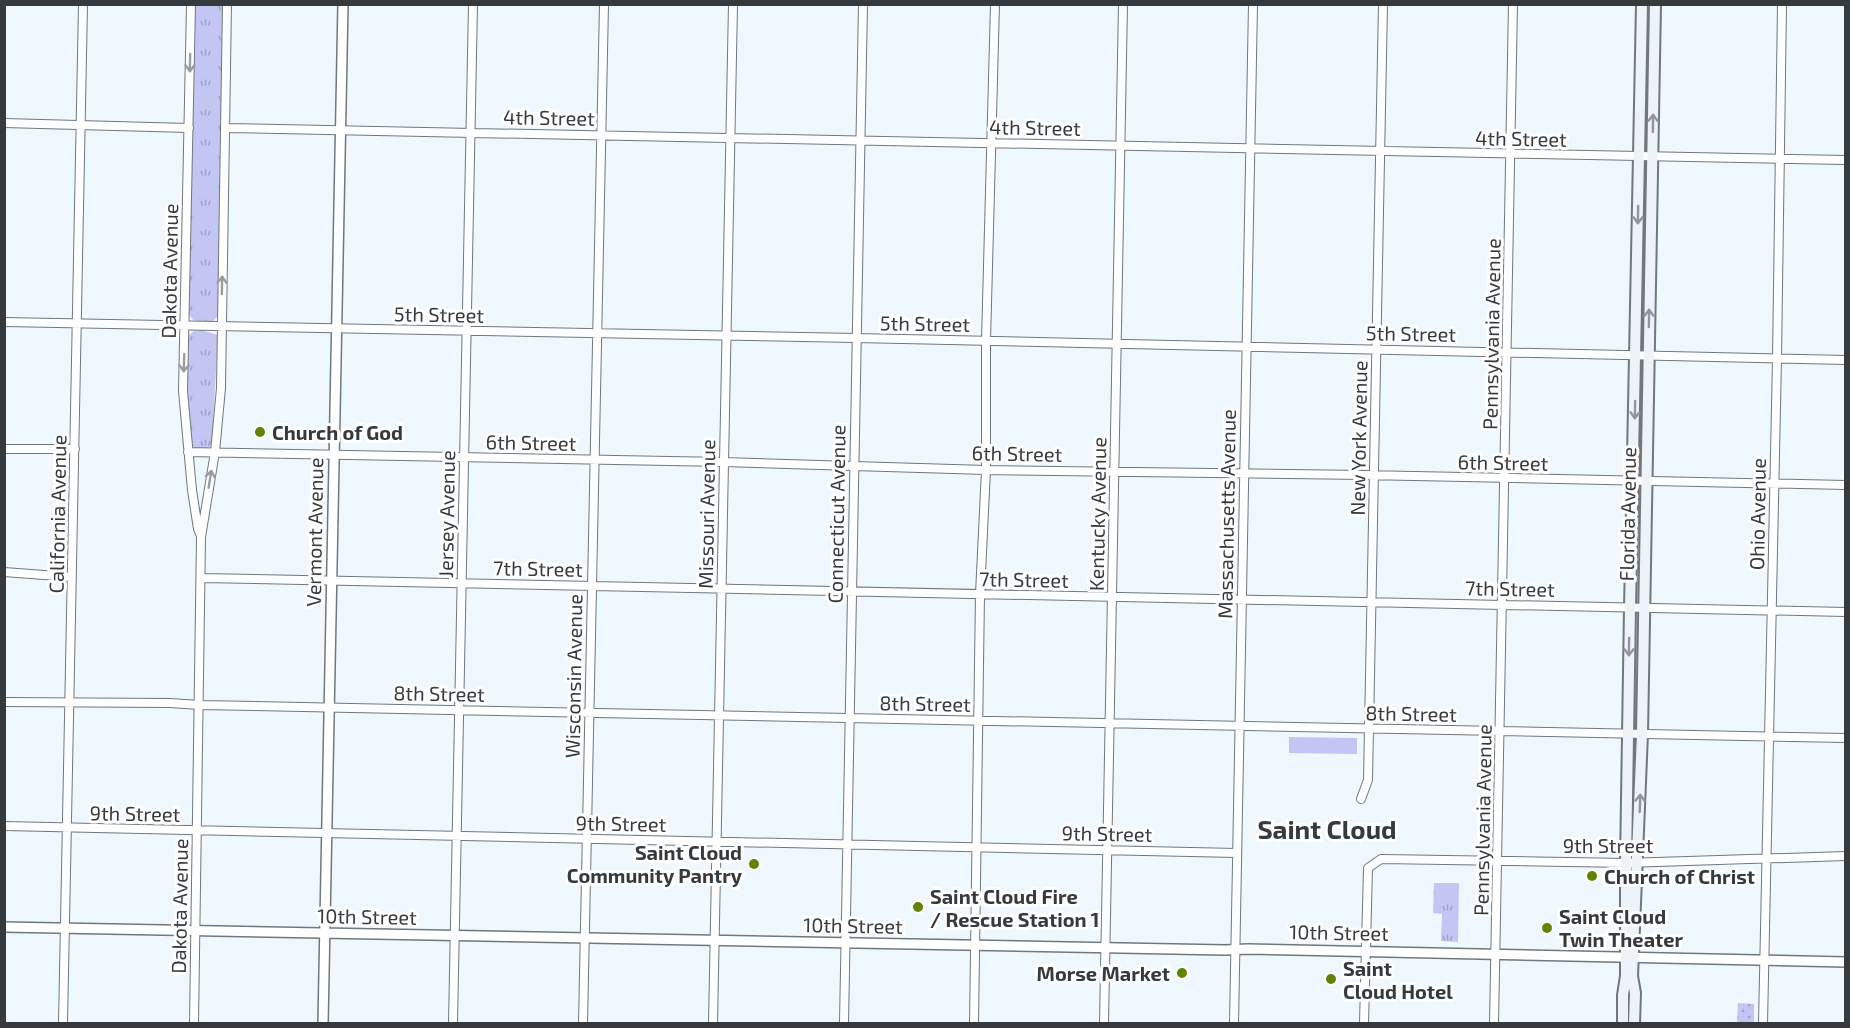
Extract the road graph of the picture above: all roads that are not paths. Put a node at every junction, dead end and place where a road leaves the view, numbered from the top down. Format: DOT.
graph roads {
  1 [pos="83,4"];
  2 [pos="191,4"];
  3 [pos="227,4"];
  4 [pos="343,4"];
  5 [pos="473,4"];
  6 [pos="604,4"];
  7 [pos="733,4"];
  8 [pos="863,4"];
  9 [pos="995,4"];
  10 [pos="1123,4"];
  11 [pos="1253,4"];
  12 [pos="1383,4"];
  13 [pos="1514,4"];
  14 [pos="1642,4"];
  15 [pos="1655,4"];
  16 [pos="1782,4"];
  17 [pos="4,123"];
  18 [pos="81,125"];
  19 [pos="189,128"];
  20 [pos="225,128"];
  21 [pos="341,130"];
  22 [pos="471,132"];
  23 [pos="601,134"];
  24 [pos="731,137"];
  25 [pos="861,141"];
  26 [pos="992,143"];
  27 [pos="1121,146"];
  28 [pos="1250,149"];
  29 [pos="1380,151"];
  30 [pos="1511,154"];
  31 [pos="1639,157"];
  32 [pos="1653,157"];
  33 [pos="1779,160"];
  34 [pos="1845,160"];
  35 [pos="4,322"];
  36 [pos="77,323"];
  37 [pos="185,326"];
  38 [pos="221,327"];
  39 [pos="337,329"];
  40 [pos="466,330"];
  41 [pos="596,334"];
  42 [pos="726,336"];
  43 [pos="856,338"];
  44 [pos="986,341"];
  45 [pos="1117,344"];
  46 [pos="1246,347"];
  47 [pos="1376,349"];
  48 [pos="1506,352"];
  49 [pos="1636,356"];
  50 [pos="1649,356"];
  51 [pos="1777,359"];
  52 [pos="1845,360"];
  53 [pos="4,448"];
  54 [pos="75,450"];
  55 [pos="189,452"];
  56 [pos="215,452"];
  57 [pos="333,455"];
  58 [pos="463,458"];
  59 [pos="593,460"];
  60 [pos="723,462"];
  61 [pos="854,465"];
  62 [pos="986,470"];
  63 [pos="1114,471"];
  64 [pos="1244,473"];
  65 [pos="1374,475"];
  66 [pos="1504,479"];
  67 [pos="1634,482"];
  68 [pos="1646,482"];
  69 [pos="1774,484"];
  70 [pos="1845,485"];
  71 [pos="201,537"];
  72 [pos="4,572"];
  73 [pos="71,577"];
  74 [pos="202,578"];
  75 [pos="332,581"];
  76 [pos="462,584"];
  77 [pos="592,586"];
  78 [pos="722,589"];
  79 [pos="851,591"];
  80 [pos="981,594"];
  81 [pos="1112,597"];
  82 [pos="1241,600"];
  83 [pos="1372,602"];
  84 [pos="1502,604"];
  85 [pos="1643,607"];
  86 [pos="1630,608"];
  87 [pos="1771,610"];
  88 [pos="1845,612"];
  89 [pos="4,702"];
  90 [pos="70,703"];
  91 [pos="200,705"];
  92 [pos="329,708"];
  93 [pos="459,710"];
  94 [pos="589,713"];
  95 [pos="720,716"];
  96 [pos="849,718"];
  97 [pos="979,720"];
  98 [pos="1109,724"];
  99 [pos="1238,726"];
  100 [pos="1369,728"];
  101 [pos="1501,731"];
  102 [pos="1628,734"];
  103 [pos="1642,734"];
  104 [pos="1768,736"];
  105 [pos="1845,738"];
  106 [pos="1361,799"];
  107 [pos="4,826"];
  108 [pos="68,828"];
  109 [pos="197,831"];
  110 [pos="327,834"];
  111 [pos="457,836"];
  112 [pos="587,839"];
  113 [pos="717,842"];
  114 [pos="847,844"];
  115 [pos="977,847"];
  116 [pos="1107,850"];
  117 [pos="1237,853"];
  118 [pos="1845,856"];
  119 [pos="1766,858"];
  120 [pos="1496,861"];
  121 [pos="1638,861"];
  122 [pos="1626,863"];
  123 [pos="4,927"];
  124 [pos="64,928"];
  125 [pos="195,930"];
  126 [pos="325,933"];
  127 [pos="455,935"];
  128 [pos="584,938"];
  129 [pos="715,940"];
  130 [pos="845,943"];
  131 [pos="975,945"];
  132 [pos="1105,948"];
  133 [pos="1235,949"];
  134 [pos="1366,951"];
  135 [pos="1496,953"];
  136 [pos="1629,957"];
  137 [pos="1764,960"];
  138 [pos="1845,962"];
  139 [pos="63,1023"];
  140 [pos="194,1023"];
  141 [pos="323,1023"];
  142 [pos="453,1023"];
  143 [pos="583,1023"];
  144 [pos="713,1023"];
  145 [pos="844,1023"];
  146 [pos="974,1023"];
  147 [pos="1104,1023"];
  148 [pos="1234,1023"];
  149 [pos="1364,1023"];
  150 [pos="1494,1023"];
  151 [pos="1623,1023"];
  152 [pos="1635,1023"];
  153 [pos="1763,1023"];
  1 -- 18 [label="street, California Avenue"];
  2 -- 19 [label="street, Dakota Avenue, one-way"];
  3 -- 20 [label="street, Dakota Avenue"];
  4 -- 21 [label="street, Vermont Avenue"];
  5 -- 22 [label="street, Jersey Avenue"];
  6 -- 23 [label="street, Wisconsin Avenue"];
  7 -- 24 [label="street, Missouri Avenue"];
  8 -- 25 [label="street, Connecticut Avenue"];
  9 -- 26 [label="street"];
  10 -- 27 [label="street, Kentucky Avenue"];
  11 -- 28 [label="street, Massachusetts Avenue"];
  12 -- 29 [label="street, New York Avenue"];
  13 -- 30 [label="street, Pennsylvania Avenue"];
  14 -- 31 [label="main road, Florida Avenue"];
  32 -- 15 [label="main road, Florida Avenue, one-way"];
  16 -- 33 [label="street, Ohio Avenue"];
  17 -- 18 [label="street"];
  18 -- 19 [label="street"];
  18 -- 36 [label="street, California Avenue"];
  19 -- 37 [label="street, Dakota Avenue"];
  20 -- 21 [label="street, 4th Street"];
  38 -- 20 [label="street, Dakota Avenue, one-way"];
  21 -- 22 [label="street, 4th Street"];
  21 -- 39 [label="street, Vermont Avenue"];
  22 -- 23 [label="street, 4th Street"];
  22 -- 40 [label="street, Jersey Avenue"];
  23 -- 24 [label="street, 4th Street"];
  23 -- 41 [label="street, Wisconsin Avenue"];
  24 -- 25 [label="street, 4th Street"];
  24 -- 42 [label="street, Missouri Avenue"];
  25 -- 26 [label="street, 4th Street"];
  25 -- 43 [label="street, Connecticut Avenue"];
  26 -- 27 [label="street, 4th Street"];
  26 -- 44 [label="street"];
  27 -- 28 [label="street, 4th Street"];
  27 -- 45 [label="street, Kentucky Avenue"];
  28 -- 29 [label="street, 4th Street"];
  28 -- 46 [label="street, Massachusetts Avenue"];
  29 -- 30 [label="street, 4th Street"];
  29 -- 47 [label="street, New York Avenue"];
  30 -- 31 [label="street, 4th Street"];
  30 -- 48 [label="street, Pennsylvania Avenue"];
  31 -- 32 [label="street, 4th Street"];
  31 -- 49 [label="main road, Florida Avenue, one-way"];
  32 -- 33 [label="street, 4th Street"];
  50 -- 32 [label="main road, Florida Avenue, one-way"];
  33 -- 34 [label="street, 4th Street"];
  33 -- 51 [label="street, Ohio Avenue"];
  35 -- 36 [label="street, 5th Street"];
  36 -- 37 [label="street, 5th Street"];
  36 -- 54 [label="street, California Avenue"];
  37 -- 38 [label="street, 5th Street"];
  37 -- 55 [label="street, Dakota Avenue, one-way"];
  38 -- 39 [label="street, 5th Street"];
  38 -- 56 [label="street, Dakota Avenue"];
  39 -- 40 [label="street, 5th Street"];
  39 -- 57 [label="street, Vermont Avenue"];
  40 -- 41 [label="street, 5th Street"];
  40 -- 58 [label="street, Jersey Avenue"];
  41 -- 42 [label="street, 5th Street"];
  41 -- 59 [label="street, Wisconsin Avenue"];
  42 -- 43 [label="street, 5th Street"];
  42 -- 60 [label="street, Missouri Avenue"];
  43 -- 44 [label="street, 5th Street"];
  43 -- 61 [label="street, Connecticut Avenue"];
  44 -- 45 [label="street, 5th Street"];
  44 -- 62 [label="street"];
  45 -- 46 [label="street, 5th Street"];
  45 -- 63 [label="street, Kentucky Avenue"];
  46 -- 47 [label="street, 5th Street"];
  46 -- 64 [label="street, Massachusetts Avenue"];
  47 -- 48 [label="street, 5th Street"];
  47 -- 65 [label="street, New York Avenue"];
  48 -- 49 [label="street, 5th Street"];
  48 -- 66 [label="street, Pennsylvania Avenue"];
  49 -- 50 [label="street, 5th Street"];
  49 -- 67 [label="main road, Florida Avenue, one-way"];
  50 -- 51 [label="street, 5th Street"];
  50 -- 68 [label="main road, Florida Avenue"];
  51 -- 52 [label="street, 5th Street"];
  51 -- 69 [label="street, Ohio Avenue"];
  53 -- 54 [label="street"];
  54 -- 73 [label="street, California Avenue"];
  55 -- 56 [label="street, 6th Street"];
  55 -- 71 [label="street, Dakota Avenue"];
  56 -- 57 [label="street, 6th Street"];
  71 -- 56 [label="street, Dakota Avenue, one-way"];
  57 -- 58 [label="street, 6th Street"];
  57 -- 75 [label="street, Vermont Avenue"];
  58 -- 59 [label="street, 6th Street"];
  58 -- 76 [label="street, Jersey Avenue"];
  59 -- 60 [label="street, 6th Street"];
  59 -- 77 [label="street, Wisconsin Avenue"];
  60 -- 61 [label="street, 6th Street"];
  60 -- 78 [label="street, Missouri Avenue"];
  61 -- 62 [label="street, 6th Street"];
  61 -- 79 [label="street, Connecticut Avenue"];
  62 -- 63 [label="street, 6th Street"];
  62 -- 80 [label="street"];
  63 -- 64 [label="street, 6th Street"];
  63 -- 81 [label="street, Kentucky Avenue"];
  64 -- 65 [label="street, 6th Street"];
  64 -- 82 [label="street, Massachusetts Avenue"];
  65 -- 66 [label="street, 6th Street"];
  65 -- 83 [label="street, New York Avenue"];
  66 -- 67 [label="street, 6th Street"];
  66 -- 84 [label="street, Pennsylvania Avenue"];
  67 -- 68 [label="street, 6th Street"];
  67 -- 86 [label="main road, Florida Avenue"];
  68 -- 69 [label="street, 6th Street"];
  68 -- 85 [label="main road, Florida Avenue"];
  69 -- 70 [label="street, 6th Street"];
  69 -- 87 [label="street, Ohio Avenue"];
  71 -- 74 [label="street, Dakota Avenue"];
  72 -- 73 [label="street"];
  73 -- 90 [label="street, California Avenue"];
  74 -- 75 [label="street, 7th Street"];
  74 -- 91 [label="street, Dakota Avenue"];
  75 -- 76 [label="street, 7th Street"];
  75 -- 92 [label="street, Vermont Avenue"];
  76 -- 77 [label="street, 7th Street"];
  76 -- 93 [label="street, Jersey Avenue"];
  77 -- 78 [label="street, 7th Street"];
  77 -- 94 [label="street, Wisconsin Avenue"];
  78 -- 79 [label="street, 7th Street"];
  78 -- 95 [label="street, Missouri Avenue"];
  79 -- 80 [label="street, 7th Street"];
  79 -- 96 [label="street, Connecticut Avenue"];
  80 -- 81 [label="street, 7th Street"];
  80 -- 97 [label="street"];
  81 -- 82 [label="street, 7th Street"];
  81 -- 98 [label="street, Kentucky Avenue"];
  82 -- 83 [label="street, 7th Street"];
  82 -- 99 [label="street, Massachusetts Avenue"];
  83 -- 84 [label="street, 7th Street"];
  83 -- 100 [label="street, New York Avenue"];
  84 -- 86 [label="street, 7th Street"];
  84 -- 101 [label="street, Pennsylvania Avenue"];
  85 -- 86 [label="street, 7th Street"];
  85 -- 87 [label="street, 7th Street"];
  85 -- 103 [label="main road, Florida Avenue"];
  86 -- 102 [label="main road, Florida Avenue, one-way"];
  87 -- 88 [label="street, 7th Street"];
  87 -- 104 [label="street, Ohio Avenue"];
  89 -- 90 [label="street, 8th Street"];
  90 -- 91 [label="street, 8th Street"];
  90 -- 108 [label="street, California Avenue"];
  91 -- 92 [label="street, 8th Street"];
  91 -- 109 [label="street, Dakota Avenue"];
  92 -- 93 [label="street, 8th Street"];
  92 -- 110 [label="street, Vermont Avenue"];
  93 -- 94 [label="street, 8th Street"];
  93 -- 111 [label="street, Jersey Avenue"];
  94 -- 95 [label="street, 8th Street"];
  94 -- 112 [label="street, Wisconsin Avenue"];
  95 -- 96 [label="street, 8th Street"];
  95 -- 113 [label="street, Missouri Avenue"];
  96 -- 97 [label="street, 8th Street"];
  96 -- 114 [label="street, Connecticut Avenue"];
  97 -- 98 [label="street, 8th Street"];
  97 -- 115 [label="street"];
  98 -- 99 [label="street, 8th Street"];
  98 -- 116 [label="street, Kentucky Avenue"];
  99 -- 100 [label="street, 8th Street"];
  99 -- 117 [label="street, Massachusetts Avenue"];
  100 -- 101 [label="street, 8th Street"];
  100 -- 106 [label="street, New York Avenue"];
  101 -- 102 [label="street, 8th Street"];
  101 -- 120 [label="street, Pennsylvania Avenue"];
  102 -- 103 [label="street, 8th Street"];
  102 -- 122 [label="main road, Florida Avenue"];
  103 -- 104 [label="street, 8th Street"];
  121 -- 103 [label="main road, Florida Avenue, one-way"];
  104 -- 105 [label="street, 8th Street"];
  104 -- 119 [label="street, Ohio Avenue"];
  107 -- 108 [label="street, 9th Street"];
  108 -- 109 [label="street, 9th Street"];
  108 -- 124 [label="street, California Avenue"];
  109 -- 110 [label="street, 9th Street"];
  109 -- 125 [label="street, Dakota Avenue"];
  110 -- 111 [label="street, 9th Street"];
  110 -- 126 [label="street, Vermont Avenue"];
  111 -- 112 [label="street, 9th Street"];
  111 -- 127 [label="street, Jersey Avenue"];
  112 -- 113 [label="street, 9th Street"];
  112 -- 128 [label="street, Wisconsin Avenue"];
  113 -- 114 [label="street, 9th Street"];
  113 -- 129 [label="street, Missouri Avenue"];
  114 -- 115 [label="street, 9th Street"];
  114 -- 130 [label="street, Connecticut Avenue"];
  115 -- 116 [label="street, 9th Street"];
  115 -- 131 [label="street"];
  116 -- 117 [label="street, 9th Street"];
  116 -- 132 [label="street, Kentucky Avenue"];
  117 -- 133 [label="street, Massachusetts Avenue"];
  118 -- 119 [label="street, 9th Street"];
  119 -- 121 [label="street, 9th Street"];
  119 -- 137 [label="street, Ohio Avenue"];
  120 -- 122 [label="street, 9th Street"];
  120 -- 134 [label="street, 9th Street"];
  120 -- 135 [label="street, Pennsylvania Avenue"];
  121 -- 122 [label="street, 9th Street"];
  121 -- 136 [label="main road, Florida Avenue"];
  122 -- 136 [label="main road, Florida Avenue"];
  123 -- 124 [label="street, 10th Street"];
  124 -- 125 [label="street, 10th Street"];
  124 -- 139 [label="street, California Avenue"];
  125 -- 126 [label="street, 10th Street"];
  125 -- 140 [label="street, Dakota Avenue"];
  126 -- 127 [label="street, 10th Street"];
  126 -- 141 [label="street, Vermont Avenue"];
  127 -- 128 [label="street, 10th Street"];
  127 -- 142 [label="street, Jersey Avenue"];
  128 -- 129 [label="street, 10th Street"];
  128 -- 143 [label="street, Wisconsin Avenue"];
  129 -- 130 [label="street, 10th Street"];
  129 -- 144 [label="street, Missouri Avenue"];
  130 -- 131 [label="street, 10th Street"];
  130 -- 145 [label="street, Connecticut Avenue"];
  131 -- 132 [label="street, 10th Street"];
  131 -- 146 [label="street"];
  132 -- 133 [label="street, 10th Street"];
  132 -- 147 [label="street, Kentucky Avenue"];
  133 -- 134 [label="street, 10th Street"];
  133 -- 148 [label="street, Massachusetts Avenue"];
  134 -- 135 [label="street, 10th Street"];
  134 -- 149 [label="street"];
  135 -- 136 [label="street, 10th Street"];
  135 -- 150 [label="street, Pennsylvania Avenue"];
  136 -- 137 [label="street, 10th Street"];
  136 -- 151 [label="main road, Florida Avenue"];
  136 -- 152 [label="main road, Florida Avenue"];
  137 -- 138 [label="street, 10th Street"];
  137 -- 153 [label="street, Ohio Avenue"];
}
